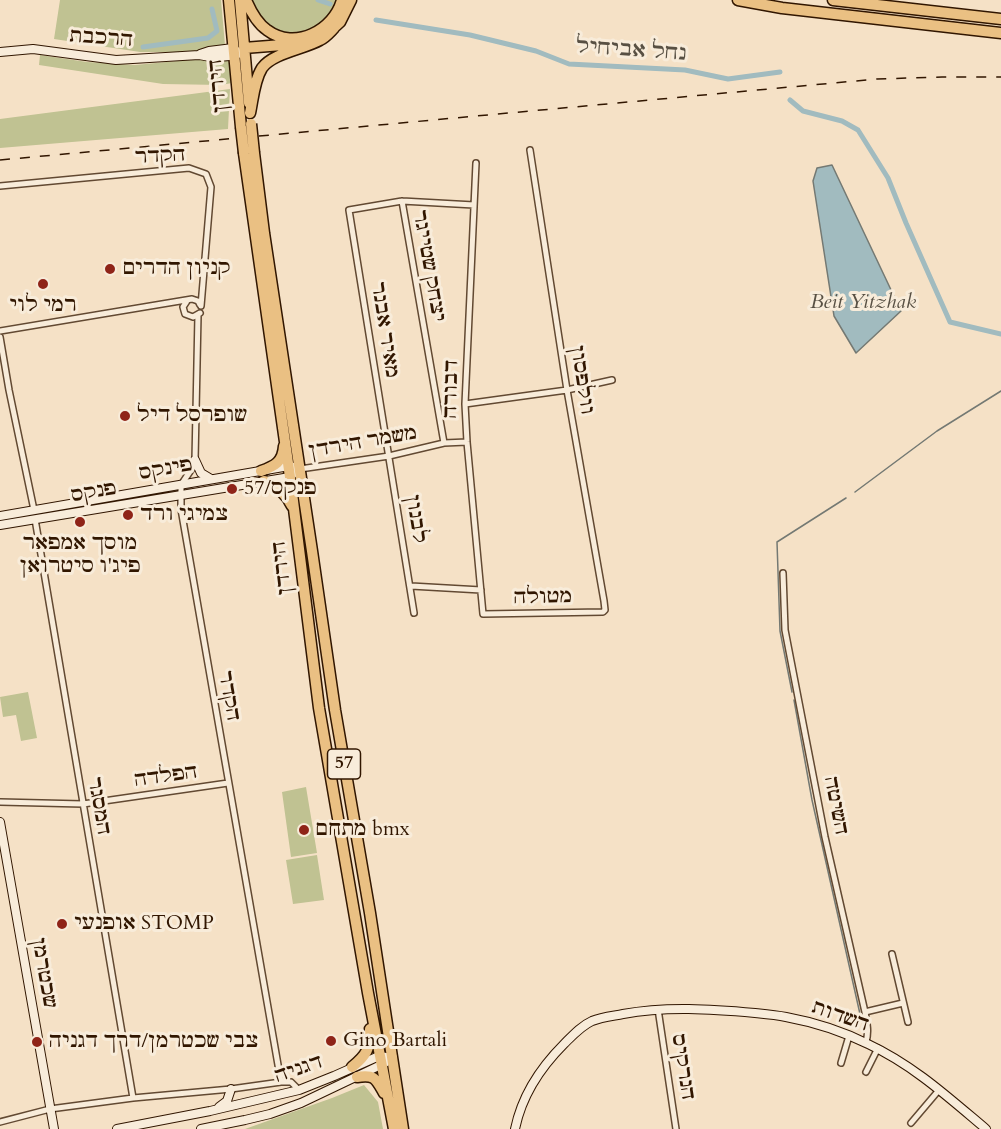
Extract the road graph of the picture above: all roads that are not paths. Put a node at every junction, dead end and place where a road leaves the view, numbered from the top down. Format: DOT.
graph roads {
  1 [pos="229,0"];
  2 [pos="240,0"];
  3 [pos="246,0"];
  4 [pos="342,0"];
  5 [pos="351,0"];
  6 [pos="738,0"];
  7 [pos="833,0"];
  8 [pos="1001,19"];
  9 [pos="334,28"];
  10 [pos="1001,33"];
  11 [pos="237,51"];
  12 [pos="0,52"];
  13 [pos="247,121"];
  14 [pos="530,150"];
  15 [pos="249,153"];
  16 [pos="476,163"];
  17 [pos="0,186"];
  18 [pos="402,201"];
  19 [pos="474,205"];
  20 [pos="203,287"];
  21 [pos="190,300"];
  22 [pos="168,304"];
  23 [pos="201,306"];
  24 [pos="183,309"];
  25 [pos="198,315"];
  26 [pos="0,331"];
  27 [pos="0,337"];
  28 [pos="612,380"];
  29 [pos="567,390"];
  30 [pos="465,405"];
  31 [pos="284,434"];
  32 [pos="467,442"];
  33 [pos="444,443"];
  34 [pos="389,456"];
  35 [pos="195,460"];
  36 [pos="293,471"];
  37 [pos="262,476"];
  38 [pos="212,479"];
  39 [pos="181,485"];
  40 [pos="181,495"];
  41 [pos="295,513"];
  42 [pos="35,514"];
  43 [pos="0,516"];
  44 [pos="0,525"];
  45 [pos="783,573"];
  46 [pos="411,586"];
  47 [pos="481,590"];
  48 [pos="603,612"];
  49 [pos="414,613"];
  50 [pos="483,614"];
  51 [pos="228,783"];
  52 [pos="0,802"];
  53 [pos="83,804"];
  54 [pos="0,822"];
  55 [pos="892,954"];
  56 [pos="368,993"];
  57 [pos="903,1003"];
  58 [pos="658,1009"];
  59 [pos="865,1012"];
  60 [pos="908,1022"];
  61 [pos="849,1036"];
  62 [pos="866,1042"];
  63 [pos="878,1048"];
  64 [pos="393,1058"];
  65 [pos="380,1061"];
  66 [pos="841,1063"];
  67 [pos="355,1072"];
  68 [pos="866,1072"];
  69 [pos="281,1082"];
  70 [pos="231,1089"];
  71 [pos="299,1090"];
  72 [pos="940,1090"];
  73 [pos="133,1098"];
  74 [pos="389,1103"];
  75 [pos="50,1109"];
  76 [pos="210,1111"];
  77 [pos="0,1122"];
  78 [pos="911,1123"];
  79 [pos="54,1129"];
  80 [pos="117,1129"];
  81 [pos="201,1129"];
  82 [pos="394,1129"];
  83 [pos="403,1129"];
  84 [pos="515,1129"];
  85 [pos="676,1129"];
  86 [pos="986,1129"];
  1 -- 11 [label="highway"];
  2 -- 11 [label="highway, הירדן / 57"];
  3 -- 4 [label="highway"];
  5 -- 9 [label="highway"];
  6 -- 10 [label="highway"];
  7 -- 8 [label="highway"];
  9 -- 11 [label="highway"];
  9 -- 13 [label="highway"];
  11 -- 12 [label="street, הרכבת"];
  11 -- 13 [label="highway, הירדן / 57"];
  11 -- 13 [label="highway, הירדן / 57"];
  13 -- 15 [label="highway, הירדן / 57, bridge"];
  14 -- 29 [label="street, וולפסון"];
  15 -- 31 [label="highway, הירדן / 57"];
  15 -- 36 [label="highway, הירדן / 57"];
  16 -- 19 [label="street, דבורה"];
  17 -- 20 [label="street, הקדר"];
  18 -- 19 [label="street"];
  18 -- 33 [label="street, יצחק שטייגר"];
  18 -- 34 [label="street, מאיר אבנר"];
  19 -- 30 [label="street, דבורה"];
  20 -- 21 [label="street"];
  20 -- 23 [label="street, הקדר"];
  21 -- 22 [label="street"];
  21 -- 23 [label="street"];
  21 -- 24 [label="street"];
  22 -- 24 [label="street"];
  22 -- 26 [label="street"];
  23 -- 25 [label="street"];
  24 -- 25 [label="street"];
  25 -- 35 [label="street, הקדר"];
  27 -- 42 [label="street, המסגר"];
  28 -- 29 [label="street"];
  29 -- 30 [label="street"];
  29 -- 48 [label="street, וולפסון"];
  30 -- 32 [label="street, דבורה"];
  31 -- 36 [label="highway, הירדן / 57"];
  31 -- 37 [label="highway"];
  32 -- 33 [label="street, משמר הירדן"];
  32 -- 47 [label="street, דבורה"];
  33 -- 34 [label="street, משמר הירדן"];
  34 -- 36 [label="street, משמר הירדן"];
  34 -- 46 [label="street, לבנון"];
  35 -- 38 [label="street"];
  35 -- 39 [label="street, הקדר"];
  36 -- 37 [label="street, פינקס"];
  36 -- 41 [label="highway, הירדן / 57"];
  36 -- 64 [label="highway, הירדן / 57"];
  37 -- 38 [label="street, פינקס"];
  37 -- 40 [label="street, פנקס"];
  37 -- 41 [label="highway"];
  38 -- 39 [label="street, פינקס"];
  39 -- 40 [label="street, הקדר"];
  39 -- 42 [label="street, פינקס"];
  40 -- 42 [label="street, פנקס"];
  40 -- 51 [label="street, הקדר"];
  41 -- 56 [label="highway, הירדן / 57"];
  42 -- 43 [label="street, פינקס"];
  42 -- 44 [label="street, פנקס"];
  42 -- 53 [label="street, המסגר"];
  45 -- 59 [label="street, השיטה"];
  46 -- 47 [label="street"];
  46 -- 49 [label="street, לבנון"];
  47 -- 50 [label="street, דבורה"];
  48 -- 50 [label="street, מטולה"];
  51 -- 53 [label="street, הפלדה"];
  51 -- 69 [label="street, הקדר"];
  52 -- 53 [label="street, הפלדה"];
  53 -- 73 [label="street, המסגר"];
  54 -- 75 [label="street, שכטרמן"];
  55 -- 57 [label="street"];
  56 -- 65 [label="highway, הירדן / 57"];
  56 -- 67 [label="highway"];
  57 -- 59 [label="street"];
  57 -- 60 [label="street"];
  58 -- 61 [label="street, השדות"];
  58 -- 84 [label="street, השדות"];
  58 -- 85 [label="street, הנרקיס"];
  59 -- 62 [label="street, השיטה"];
  61 -- 62 [label="street, השדות"];
  61 -- 66 [label="street"];
  62 -- 63 [label="street, השדות"];
  63 -- 68 [label="street"];
  63 -- 72 [label="street, השדות"];
  64 -- 65 [label="street"];
  64 -- 83 [label="highway, הירדן / 57"];
  65 -- 67 [label="street, דגניה"];
  65 -- 74 [label="highway, הירדן / 57"];
  67 -- 71 [label="street, דגניה"];
  67 -- 74 [label="highway"];
  67 -- 81 [label="street, דגניה"];
  69 -- 70 [label="street"];
  69 -- 71 [label="street"];
  70 -- 73 [label="street"];
  70 -- 76 [label="street"];
  71 -- 76 [label="street, דגניה"];
  72 -- 78 [label="street"];
  72 -- 86 [label="street, השדות"];
  73 -- 75 [label="street"];
  74 -- 82 [label="highway, הירדן / 57"];
  75 -- 77 [label="street"];
  75 -- 79 [label="street, שכטרמן"];
  76 -- 80 [label="street, דגניה"];
}
